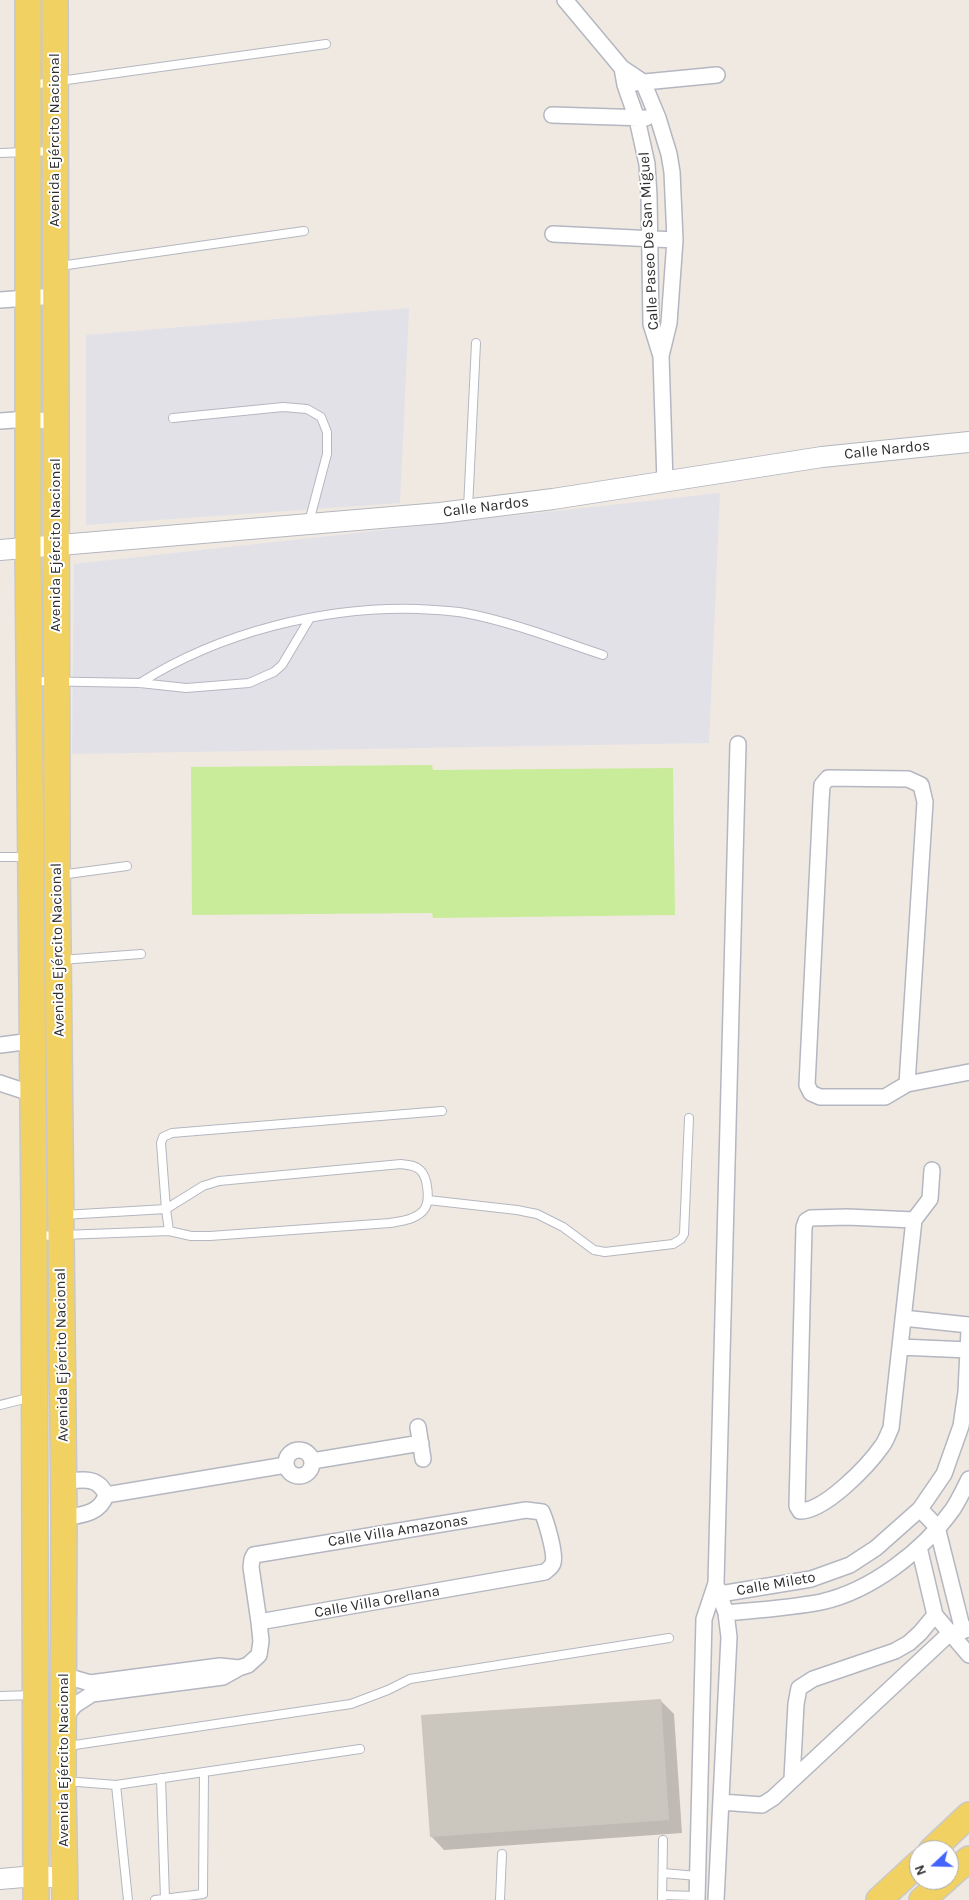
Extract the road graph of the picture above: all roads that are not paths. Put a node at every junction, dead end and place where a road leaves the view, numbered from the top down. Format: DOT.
graph roads {
  1 [pos="28,0"];
  2 [pos="56,0"];
  3 [pos="565,0"];
  4 [pos="326,44"];
  5 [pos="622,68"];
  6 [pos="717,76"];
  7 [pos="55,82"];
  8 [pos="642,82"];
  9 [pos="28,85"];
  10 [pos="626,85"];
  11 [pos="552,115"];
  12 [pos="658,118"];
  13 [pos="637,119"];
  14 [pos="55,151"];
  15 [pos="28,152"];
  16 [pos="0,153"];
  17 [pos="304,231"];
  18 [pos="553,234"];
  19 [pos="649,238"];
  20 [pos="675,240"];
  21 [pos="55,267"];
  22 [pos="55,296"];
  23 [pos="27,297"];
  24 [pos="0,300"];
  25 [pos="476,343"];
  26 [pos="661,356"];
  27 [pos="172,418"];
  28 [pos="29,419"];
  29 [pos="0,421"];
  30 [pos="55,422"];
  31 [pos="969,442"];
  32 [pos="665,482"];
  33 [pos="468,510"];
  34 [pos="309,524"];
  35 [pos="55,544"];
  36 [pos="28,547"];
  37 [pos="0,550"];
  38 [pos="310,618"];
  39 [pos="603,655"];
  40 [pos="56,681"];
  41 [pos="29,682"];
  42 [pos="140,683"];
  43 [pos="738,744"];
  44 [pos="0,857"];
  45 [pos="44,866"];
  46 [pos="127,866"];
  47 [pos="141,954"];
  48 [pos="45,962"];
  49 [pos="32,1040"];
  50 [pos="0,1045"];
  51 [pos="969,1072"];
  52 [pos="0,1083"];
  53 [pos="907,1084"];
  54 [pos="33,1094"];
  55 [pos="442,1111"];
  56 [pos="689,1118"];
  57 [pos="932,1170"];
  58 [pos="428,1200"];
  59 [pos="166,1209"];
  60 [pos="914,1220"];
  61 [pos="47,1222"];
  62 [pos="169,1231"];
  63 [pos="903,1318"];
  64 [pos="969,1325"];
  65 [pos="969,1330"];
  66 [pos="900,1347"];
  67 [pos="968,1350"];
  68 [pos="34,1397"];
  69 [pos="0,1405"];
  70 [pos="418,1427"];
  71 [pos="421,1443"];
  72 [pos="423,1459"];
  73 [pos="969,1479"];
  74 [pos="63,1482"];
  75 [pos="106,1495"];
  76 [pos="920,1509"];
  77 [pos="64,1518"];
  78 [pos="937,1528"];
  79 [pos="919,1547"];
  80 [pos="551,1568"];
  81 [pos="718,1588"];
  82 [pos="726,1613"];
  83 [pos="935,1615"];
  84 [pos="260,1622"];
  85 [pos="961,1631"];
  86 [pos="669,1638"];
  87 [pos="969,1655"];
  88 [pos="64,1672"];
  89 [pos="91,1688"];
  90 [pos="35,1695"];
  91 [pos="0,1696"];
  92 [pos="64,1718"];
  93 [pos="63,1746"];
  94 [pos="360,1749"];
  95 [pos="204,1772"];
  96 [pos="161,1778"];
  97 [pos="792,1780"];
  98 [pos="63,1781"];
  99 [pos="116,1785"];
  100 [pos="721,1802"];
  101 [pos="969,1815"];
  102 [pos="663,1840"];
  103 [pos="943,1840"];
  104 [pos="502,1854"];
  105 [pos="969,1859"];
  106 [pos="959,1868"];
  107 [pos="909,1872"];
  108 [pos="662,1873"];
  109 [pos="697,1876"];
  110 [pos="0,1879"];
  111 [pos="36,1888"];
  112 [pos="65,1889"];
  113 [pos="934,1890"];
  114 [pos="662,1898"];
  115 [pos="697,1898"];
  116 [pos="164,1899"];
  117 [pos="128,1900"];
  118 [pos="155,1900"];
  119 [pos="500,1900"];
  120 [pos="716,1900"];
  121 [pos="879,1900"];
  122 [pos="922,1900"];
  1 -- 9 [label="main road, Avenida Ejército Nacional"];
  2 -- 7 [label="main road, Avenida Ejército Nacional"];
  3 -- 5 [label="street, Calle Paseo De San Miguel"];
  4 -- 7 [label="lane"];
  5 -- 8 [label="street, Calle Paseo De San Miguel"];
  5 -- 10 [label="street, Calle Paseo De San Miguel"];
  6 -- 8 [label="street"];
  7 -- 9 [label="lane"];
  7 -- 14 [label="main road, Avenida Ejército Nacional"];
  8 -- 10 [label="street"];
  8 -- 12 [label="street, Calle Paseo De San Miguel"];
  9 -- 15 [label="main road, Avenida Ejército Nacional"];
  10 -- 13 [label="street, Calle Paseo De San Miguel"];
  11 -- 13 [label="street"];
  12 -- 13 [label="street"];
  12 -- 20 [label="street, Calle Paseo De San Miguel"];
  13 -- 19 [label="street, Calle Paseo De San Miguel"];
  14 -- 15 [label="lane"];
  14 -- 21 [label="main road, Avenida Ejército Nacional"];
  15 -- 16 [label="lane"];
  15 -- 23 [label="main road, Avenida Ejército Nacional"];
  17 -- 21 [label="lane"];
  18 -- 19 [label="street"];
  19 -- 20 [label="street"];
  19 -- 26 [label="street, Calle Paseo De San Miguel"];
  20 -- 26 [label="street, Calle Paseo De San Miguel"];
  21 -- 22 [label="main road, Avenida Ejército Nacional"];
  22 -- 23 [label="street"];
  22 -- 30 [label="main road, Avenida Ejército Nacional"];
  23 -- 24 [label="street"];
  23 -- 28 [label="main road, Avenida Ejército Nacional"];
  25 -- 33 [label="lane"];
  26 -- 32 [label="street, Calle Paseo De San Miguel"];
  27 -- 34 [label="lane"];
  28 -- 29 [label="street"];
  28 -- 30 [label="street"];
  28 -- 36 [label="main road, Avenida Ejército Nacional"];
  30 -- 35 [label="main road, Avenida Ejército Nacional"];
  31 -- 32 [label="street, Calle Nardos"];
  32 -- 33 [label="street, Calle Nardos"];
  33 -- 34 [label="street, Calle Nardos"];
  34 -- 35 [label="street, Calle Nardos"];
  35 -- 36 [label="street, Calle Nardos"];
  35 -- 40 [label="main road, Avenida Ejército Nacional"];
  36 -- 37 [label="street, Calle Nardos"];
  36 -- 41 [label="main road, Avenida Ejército Nacional"];
  38 -- 39 [label="lane"];
  38 -- 42 [label="lane"];
  38 -- 42 [label="lane"];
  40 -- 41 [label="lane"];
  40 -- 42 [label="lane"];
  40 -- 45 [label="main road, Avenida Ejército Nacional"];
  41 -- 45 [label="main road, Avenida Ejército Nacional"];
  43 -- 81 [label="street"];
  44 -- 45 [label="lane"];
  45 -- 46 [label="lane"];
  45 -- 48 [label="main road, Avenida Ejército Nacional"];
  47 -- 48 [label="lane"];
  48 -- 49 [label="main road, Avenida Ejército Nacional"];
  48 -- 61 [label="main road, Avenida Ejército Nacional"];
  49 -- 50 [label="street"];
  49 -- 54 [label="main road, Avenida Ejército Nacional"];
  51 -- 53 [label="street"];
  52 -- 54 [label="street"];
  53 -- 53 [label="street"];
  54 -- 61 [label="main road, Avenida Ejército Nacional"];
  55 -- 59 [label="lane"];
  56 -- 58 [label="lane"];
  57 -- 60 [label="street"];
  58 -- 59 [label="lane"];
  58 -- 62 [label="lane"];
  59 -- 61 [label="lane"];
  59 -- 62 [label="lane"];
  60 -- 63 [label="street"];
  60 -- 66 [label="street"];
  61 -- 62 [label="lane"];
  61 -- 68 [label="main road, Avenida Ejército Nacional"];
  61 -- 74 [label="main road, Avenida Ejército Nacional"];
  63 -- 64 [label="street"];
  63 -- 66 [label="street"];
  65 -- 67 [label="street, Calle Mileto"];
  66 -- 67 [label="street"];
  67 -- 76 [label="street, Calle Mileto"];
  68 -- 69 [label="lane"];
  68 -- 90 [label="main road, Avenida Ejército Nacional"];
  70 -- 71 [label="street"];
  71 -- 72 [label="street"];
  71 -- 75 [label="street"];
  73 -- 78 [label="street, Calle Mileto"];
  74 -- 75 [label="street"];
  74 -- 77 [label="main road, Avenida Ejército Nacional"];
  75 -- 77 [label="street"];
  76 -- 78 [label="street"];
  76 -- 81 [label="street, Calle Mileto"];
  77 -- 88 [label="main road, Avenida Ejército Nacional"];
  78 -- 79 [label="street, Calle Mileto"];
  78 -- 85 [label="street"];
  79 -- 82 [label="street, Calle Mileto"];
  79 -- 83 [label="street"];
  80 -- 84 [label="street, Calle Villa Orellana"];
  80 -- 84 [label="street, Calle Villa Amazonas"];
  81 -- 82 [label="street"];
  81 -- 109 [label="street"];
  82 -- 100 [label="street"];
  83 -- 85 [label="street"];
  83 -- 97 [label="street"];
  84 -- 89 [label="street"];
  85 -- 87 [label="street"];
  85 -- 97 [label="street"];
  86 -- 93 [label="lane"];
  88 -- 89 [label="street"];
  88 -- 92 [label="main road, Avenida Ejército Nacional"];
  89 -- 92 [label="street"];
  90 -- 91 [label="lane"];
  90 -- 111 [label="main road, Avenida Ejército Nacional"];
  92 -- 93 [label="main road, Avenida Ejército Nacional"];
  93 -- 98 [label="main road, Avenida Ejército Nacional"];
  94 -- 95 [label="lane"];
  95 -- 96 [label="lane"];
  95 -- 116 [label="lane"];
  96 -- 99 [label="lane"];
  96 -- 116 [label="lane"];
  97 -- 100 [label="street"];
  98 -- 99 [label="lane"];
  98 -- 112 [label="main road, Avenida Ejército Nacional"];
  99 -- 117 [label="lane"];
  100 -- 120 [label="street"];
  101 -- 103 [label="main road"];
  102 -- 108 [label="lane"];
  104 -- 119 [label="lane"];
  105 -- 106 [label="main road"];
  107 -- 121 [label="main road"];
  108 -- 109 [label="lane"];
  108 -- 114 [label="lane"];
  109 -- 115 [label="street"];
  110 -- 111 [label="street"];
  111 -- 112 [label="street"];
  113 -- 122 [label="main road"];
  114 -- 115 [label="lane"];
  116 -- 118 [label="lane"];
}
